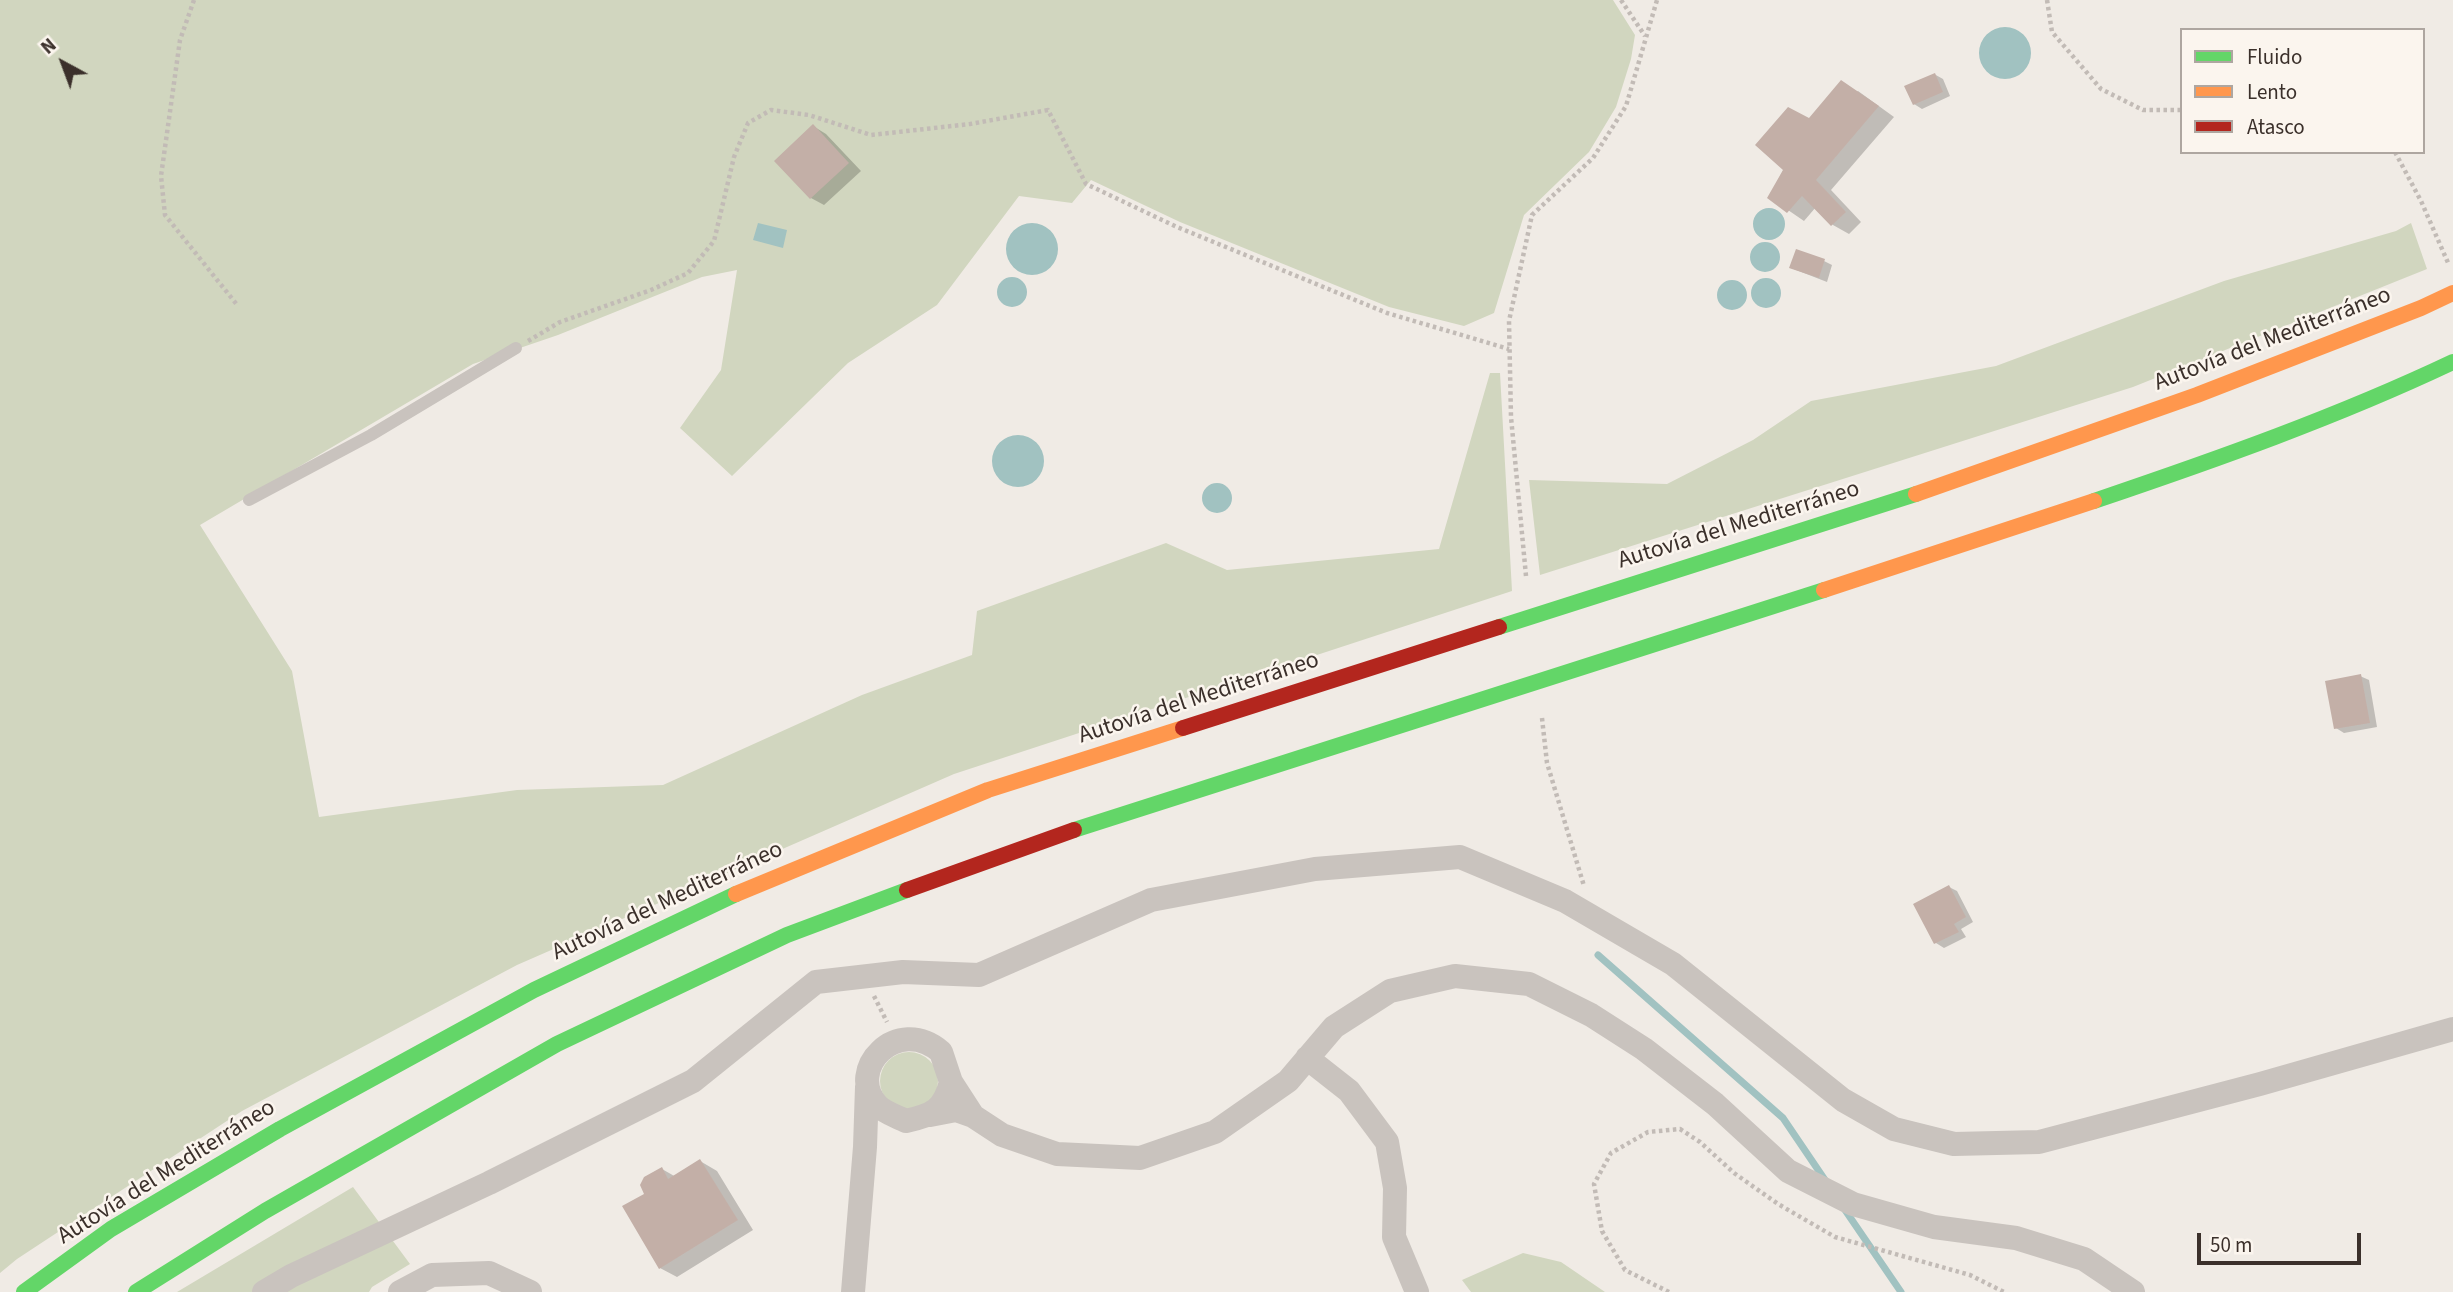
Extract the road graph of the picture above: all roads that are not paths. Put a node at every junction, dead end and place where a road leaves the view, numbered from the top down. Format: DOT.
graph roads {
  1 [pos="2453,293"];
  2 [pos="516,348"];
  3 [pos="2453,362"];
  4 [pos="249,500"];
  5 [pos="2453,1029"];
  6 [pos="1307,1058"];
  7 [pos="868,1074"];
  8 [pos="951,1082"];
  9 [pos="973,1116"];
  10 [pos="918,1118"];
  11 [pos="865,1147"];
  12 [pos="24,1292"];
  13 [pos="136,1292"];
  14 [pos="264,1292"];
  15 [pos="400,1292"];
  16 [pos="530,1292"];
  17 [pos="853,1292"];
  18 [pos="1417,1292"];
  19 [pos="2133,1292"];
  1 -- 12 [label="highway, Autovía del Mediterráneo"];
  2 -- 4 [label="lane"];
  3 -- 13 [label="highway"];
  5 -- 14 [label="street"];
  6 -- 9 [label="street"];
  6 -- 18 [label="street"];
  6 -- 19 [label="street"];
  7 -- 8 [label="street"];
  7 -- 10 [label="street"];
  7 -- 11 [label="street"];
  8 -- 9 [label="street"];
  8 -- 10 [label="street"];
  9 -- 10 [label="street"];
  10 -- 11 [label="street"];
  11 -- 17 [label="street"];
  15 -- 16 [label="street"];
}
